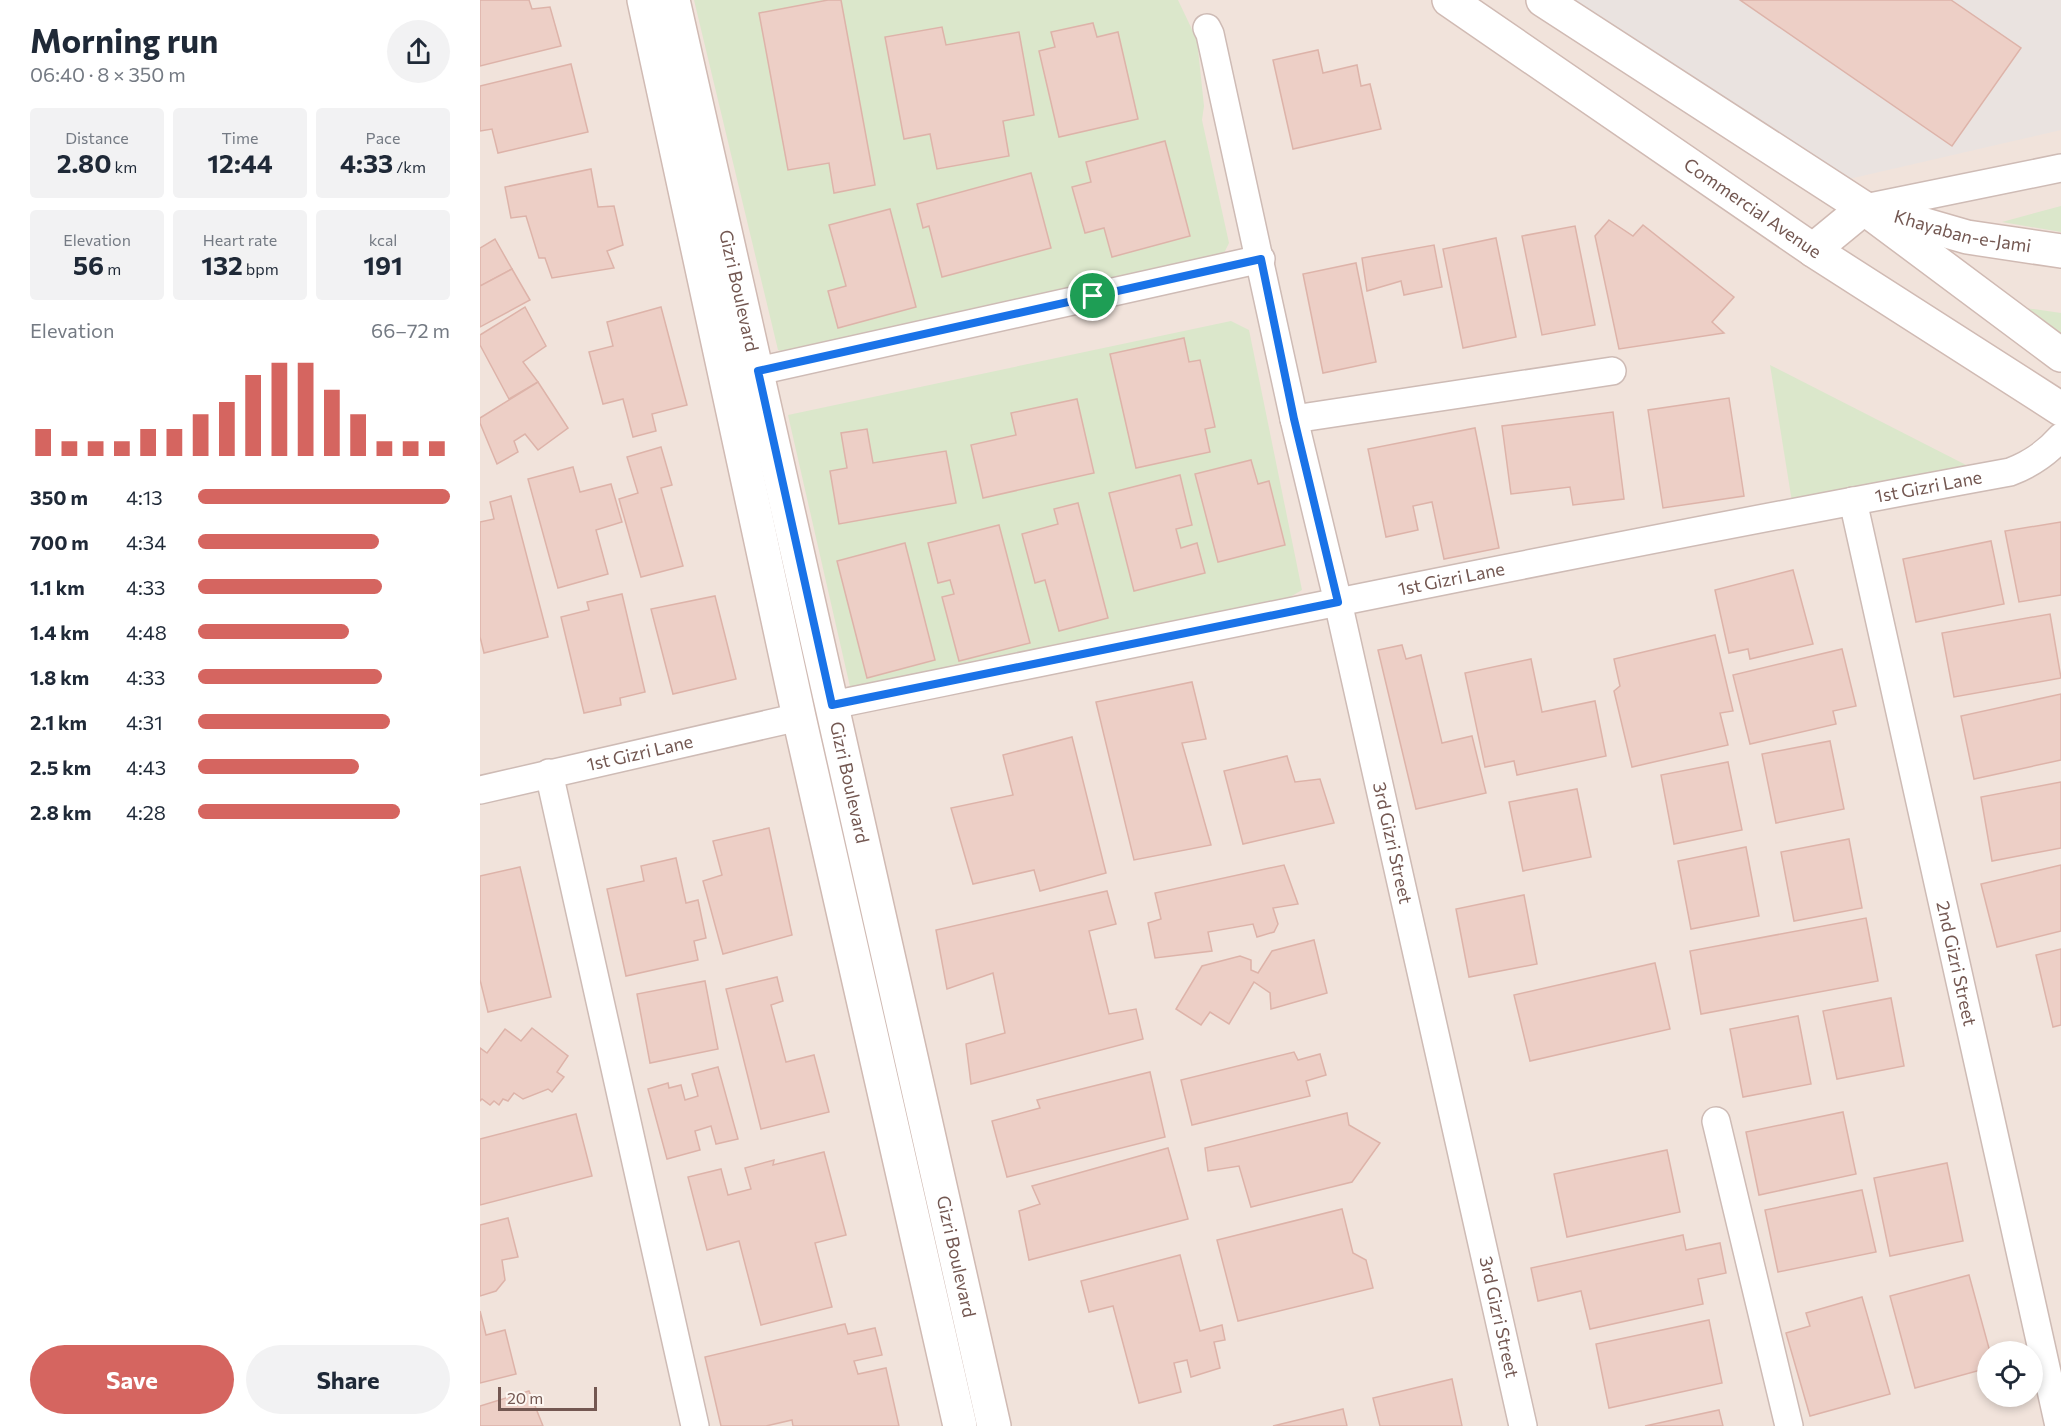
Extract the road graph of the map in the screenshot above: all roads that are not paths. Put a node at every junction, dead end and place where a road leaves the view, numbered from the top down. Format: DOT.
graph roads {
  1 [pos="644,0"];
  2 [pos="673,0"];
  3 [pos="1449,0"];
  4 [pos="1543,0"];
  5 [pos="1207,27"];
  6 [pos="2061,168"];
  7 [pos="1864,208"];
  8 [pos="1813,250"];
  9 [pos="2061,251"];
  10 [pos="1261,259"];
  11 [pos="2061,355"];
  12 [pos="758,371"];
  13 [pos="1612,371"];
  14 [pos="2061,409"];
  15 [pos="1294,419"];
  16 [pos="2061,437"];
  17 [pos="1853,501"];
  18 [pos="1338,602"];
  19 [pos="832,705"];
  20 [pos="799,717"];
  21 [pos="549,773"];
  22 [pos="480,790"];
  23 [pos="1716,1121"];
  24 [pos="695,1426"];
  25 [pos="960,1426"];
  26 [pos="994,1426"];
  27 [pos="1523,1426"];
  28 [pos="1789,1426"];
  29 [pos="2059,1426"];
  1 -- 20 [label="main road, Gizri Boulevard"];
  2 -- 12 [label="main road, Gizri Boulevard"];
  3 -- 8 [label="main road, Commercial Avenue"];
  4 -- 7 [label="main road"];
  5 -- 10 [label="street, 3rd Gizri Street"];
  6 -- 7 [label="street"];
  7 -- 8 [label="main road"];
  7 -- 9 [label="main road, Khayaban-e-Jami"];
  7 -- 11 [label="main road"];
  8 -- 14 [label="main road, Commercial Avenue"];
  10 -- 12 [label="street"];
  10 -- 15 [label="street, 3rd Gizri Street"];
  12 -- 19 [label="main road, Gizri Boulevard"];
  13 -- 15 [label="street"];
  15 -- 18 [label="street, 3rd Gizri Street"];
  16 -- 17 [label="street, 1st Gizri Lane"];
  17 -- 18 [label="street, 1st Gizri Lane"];
  17 -- 29 [label="street, 2nd Gizri Street"];
  18 -- 19 [label="street, 1st Gizri Lane"];
  18 -- 27 [label="street, 3rd Gizri Street"];
  19 -- 26 [label="main road, Gizri Boulevard"];
  20 -- 21 [label="street, 1st Gizri Lane"];
  20 -- 25 [label="main road, Gizri Boulevard"];
  21 -- 22 [label="street, 1st Gizri Lane"];
  21 -- 24 [label="street"];
  23 -- 28 [label="street"];
}
